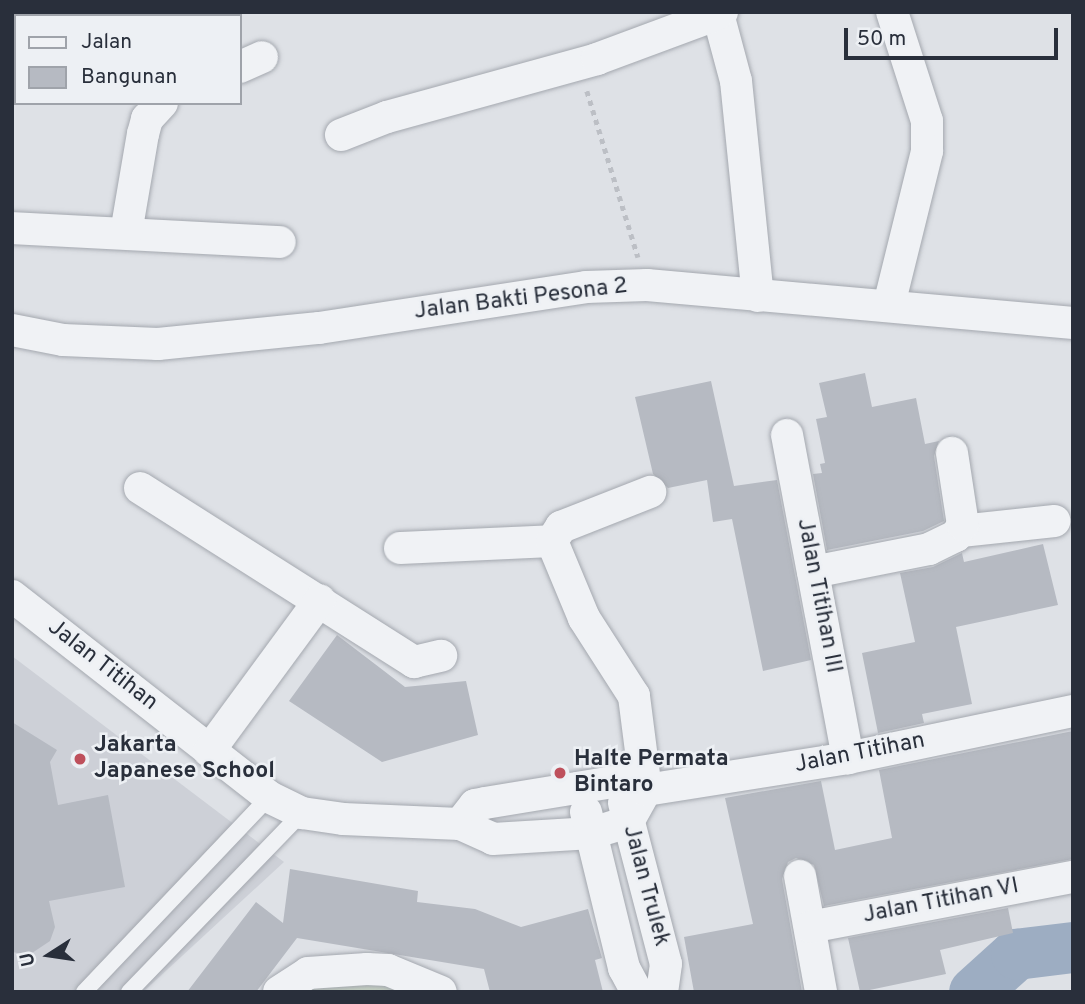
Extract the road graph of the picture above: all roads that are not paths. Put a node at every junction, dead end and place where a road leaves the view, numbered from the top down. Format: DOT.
graph roads {
  1 [pos="892,12"];
  2 [pos="720,13"];
  3 [pos="160,105"];
  4 [pos="341,135"];
  5 [pos="12,228"];
  6 [pos="126,233"];
  7 [pos="280,242"];
  8 [pos="758,296"];
  9 [pos="889,305"];
  10 [pos="1073,323"];
  11 [pos="12,330"];
  12 [pos="788,435"];
  13 [pos="951,453"];
  14 [pos="140,488"];
  15 [pos="650,492"];
  16 [pos="1054,521"];
  17 [pos="961,531"];
  18 [pos="552,541"];
  19 [pos="400,548"];
  20 [pos="813,572"];
  21 [pos="12,596"];
  22 [pos="320,600"];
  23 [pos="441,656"];
  24 [pos="1073,711"];
  25 [pos="209,751"];
  26 [pos="848,758"];
  27 [pos="633,785"];
  28 [pos="581,789"];
  29 [pos="269,797"];
  30 [pos="302,813"];
  31 [pos="628,822"];
  32 [pos="460,824"];
  33 [pos="592,833"];
  34 [pos="800,876"];
  35 [pos="1073,877"];
  36 [pos="810,927"];
  37 [pos="84,992"];
  38 [pos="129,992"];
  39 [pos="279,992"];
  40 [pos="441,992"];
  41 [pos="637,992"];
  42 [pos="662,992"];
  43 [pos="821,992"];
  1 -- 9 [label="street"];
  2 -- 4 [label="street"];
  2 -- 8 [label="street"];
  3 -- 6 [label="street"];
  5 -- 6 [label="street"];
  6 -- 7 [label="street"];
  8 -- 9 [label="street, Jalan Bakti Pesona 2"];
  8 -- 11 [label="street, Jalan Bakti Pesona 2"];
  9 -- 10 [label="street, Jalan Bakti Pesona 2"];
  12 -- 20 [label="street, Jalan Titihan III"];
  13 -- 17 [label="street"];
  14 -- 22 [label="street"];
  15 -- 18 [label="street"];
  16 -- 17 [label="street"];
  17 -- 20 [label="street"];
  18 -- 19 [label="street"];
  18 -- 27 [label="street"];
  20 -- 26 [label="street, Jalan Titihan III"];
  21 -- 25 [label="street, Jalan Titihan"];
  22 -- 23 [label="street"];
  22 -- 25 [label="street"];
  24 -- 26 [label="street, Jalan Titihan"];
  25 -- 29 [label="street, Jalan Titihan"];
  26 -- 27 [label="street, Jalan Titihan"];
  27 -- 28 [label="street, Jalan Titihan"];
  27 -- 31 [label="street"];
  28 -- 32 [label="street, Jalan Titihan"];
  28 -- 33 [label="street, Jalan Trulek"];
  29 -- 30 [label="street, Jalan Titihan"];
  29 -- 37 [label="lane"];
  30 -- 32 [label="street, Jalan Titihan"];
  30 -- 38 [label="lane"];
  31 -- 33 [label="street, Jalan Titihan"];
  31 -- 42 [label="street, Jalan Trulek"];
  32 -- 33 [label="street, Jalan Titihan"];
  33 -- 41 [label="street, Jalan Trulek"];
  34 -- 36 [label="street"];
  35 -- 36 [label="street, Jalan Titihan VI"];
  36 -- 43 [label="street"];
  39 -- 40 [label="street"];
}
